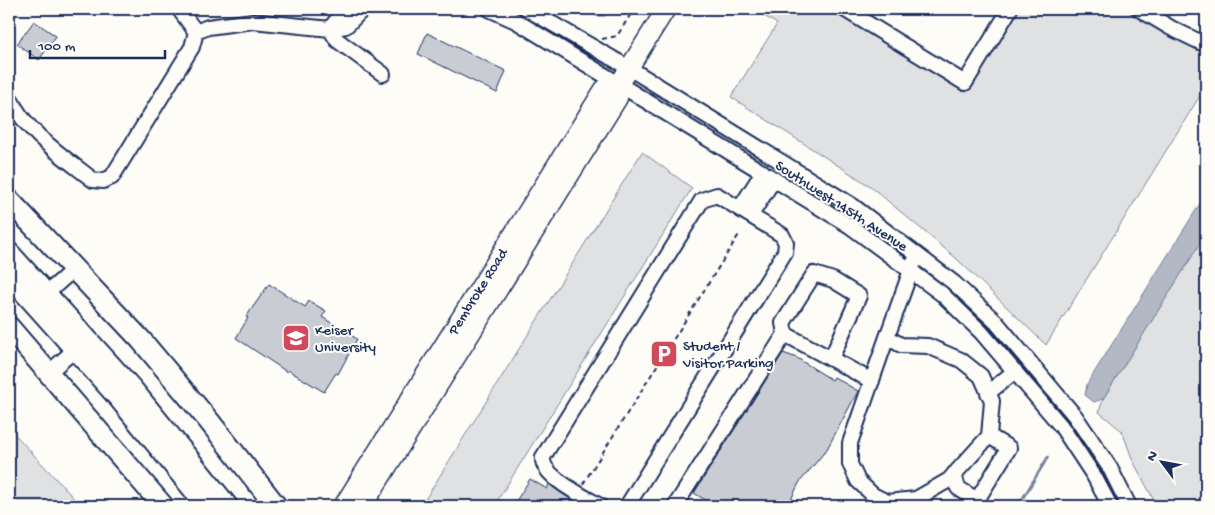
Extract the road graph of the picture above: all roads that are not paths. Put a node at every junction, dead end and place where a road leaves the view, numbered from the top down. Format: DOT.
graph roads {
  1 [pos="179,9"];
  2 [pos="345,9"];
  3 [pos="363,9"];
  4 [pos="489,9"];
  5 [pos="527,9"];
  6 [pos="666,9"];
  7 [pos="844,9"];
  8 [pos="1010,9"];
  9 [pos="1139,9"];
  10 [pos="330,29"];
  11 [pos="196,32"];
  12 [pos="1206,45"];
  13 [pos="629,68"];
  14 [pos="382,74"];
  15 [pos="619,84"];
  16 [pos="9,96"];
  17 [pos="768,176"];
  18 [pos="9,200"];
  19 [pos="746,212"];
  20 [pos="9,253"];
  21 [pos="918,253"];
  22 [pos="74,269"];
  23 [pos="911,270"];
  24 [pos="9,275"];
  25 [pos="47,293"];
  26 [pos="9,326"];
  27 [pos="784,334"];
  28 [pos="887,337"];
  29 [pos="76,349"];
  30 [pos="831,359"];
  31 [pos="1015,371"];
  32 [pos="49,372"];
  33 [pos="872,381"];
  34 [pos="988,393"];
  35 [pos="989,436"];
  36 [pos="954,474"];
  37 [pos="163,506"];
  38 [pos="207,506"];
  39 [pos="227,506"];
  40 [pos="276,506"];
  41 [pos="343,506"];
  42 [pos="363,506"];
  43 [pos="600,506"];
  44 [pos="627,506"];
  45 [pos="675,506"];
  46 [pos="1110,506"];
  47 [pos="1129,506"];
  1 -- 11 [label="street"];
  2 -- 10 [label="street"];
  3 -- 10 [label="street"];
  4 -- 15 [label="street, Southwest 145th Avenue"];
  5 -- 13 [label="street, Southwest 145th Avenue"];
  6 -- 13 [label="main road, Pembroke Road"];
  7 -- 8 [label="street"];
  9 -- 12 [label="street"];
  10 -- 11 [label="street"];
  10 -- 14 [label="street"];
  11 -- 16 [label="street"];
  13 -- 15 [label="main road, Pembroke Road"];
  13 -- 21 [label="street, Southwest 145th Avenue"];
  15 -- 17 [label="street, Southwest 145th Avenue"];
  15 -- 41 [label="main road, Pembroke Road"];
  15 -- 42 [label="main road, Pembroke Road"];
  17 -- 19 [label="street"];
  17 -- 23 [label="street, Southwest 145th Avenue"];
  18 -- 22 [label="highway"];
  19 -- 43 [label="street"];
  19 -- 44 [label="street"];
  20 -- 25 [label="highway"];
  21 -- 23 [label="street"];
  21 -- 47 [label="street, Southwest 145th Avenue"];
  22 -- 25 [label="street"];
  22 -- 40 [label="highway"];
  23 -- 28 [label="street"];
  23 -- 31 [label="street, Southwest 145th Avenue"];
  24 -- 29 [label="highway"];
  25 -- 39 [label="highway"];
  26 -- 32 [label="highway"];
  27 -- 30 [label="street"];
  27 -- 30 [label="street"];
  27 -- 45 [label="street"];
  28 -- 33 [label="street"];
  28 -- 34 [label="street"];
  29 -- 32 [label="street"];
  29 -- 38 [label="highway"];
  30 -- 33 [label="street"];
  31 -- 34 [label="street"];
  31 -- 46 [label="street, Southwest 145th Avenue"];
  32 -- 37 [label="highway"];
  33 -- 36 [label="street"];
  34 -- 35 [label="street"];
  35 -- 36 [label="street"];
  35 -- 36 [label="street"];
}
